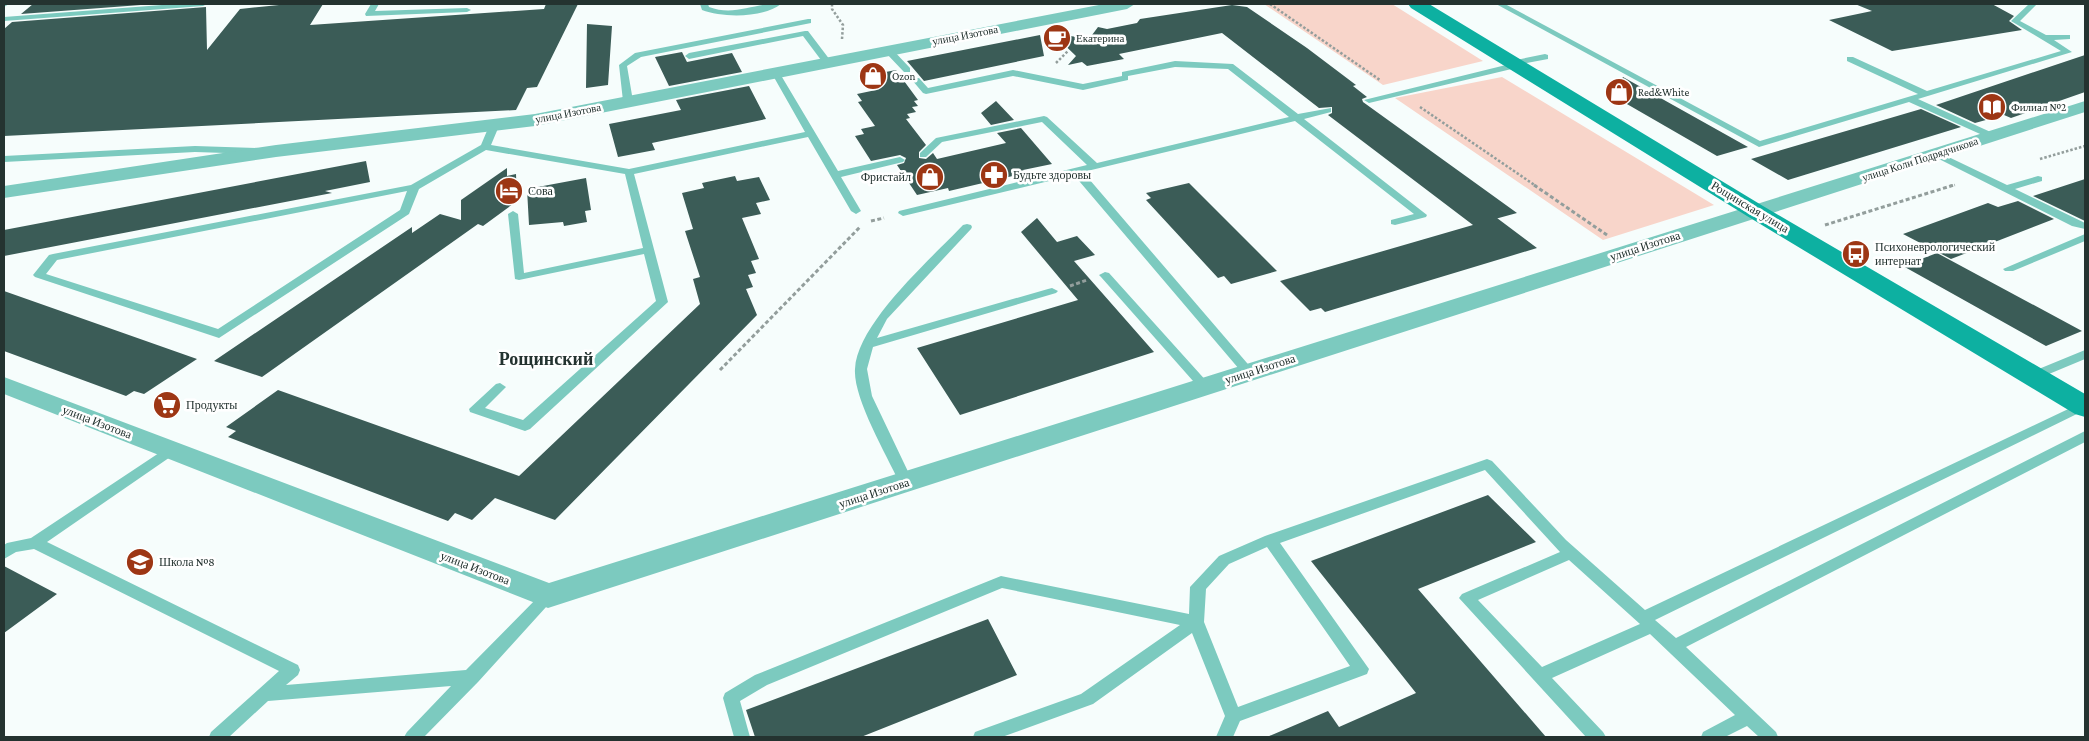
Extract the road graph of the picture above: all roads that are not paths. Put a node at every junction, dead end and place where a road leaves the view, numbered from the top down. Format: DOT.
graph roads {
  1 [pos="203,4"];
  2 [pos="375,4"];
  3 [pos="704,4"];
  4 [pos="777,4"];
  5 [pos="1417,4"];
  6 [pos="1500,4"];
  7 [pos="2034,4"];
  8 [pos="1118,5"];
  9 [pos="467,10"];
  10 [pos="4,19"];
  11 [pos="808,21"];
  12 [pos="2067,37"];
  13 [pos="2044,38"];
  14 [pos="888,50"];
  15 [pos="689,56"];
  16 [pos="1545,57"];
  17 [pos="1850,59"];
  18 [pos="835,61"];
  19 [pos="1516,64"];
  20 [pos="907,70"];
  21 [pos="775,72"];
  22 [pos="916,80"];
  23 [pos="1926,94"];
  24 [pos="1910,99"];
  25 [pos="1369,100"];
  26 [pos="628,101"];
  27 [pos="2085,106"];
  28 [pos="1328,110"];
  29 [pos="1296,117"];
  30 [pos="494,126"];
  31 [pos="811,134"];
  32 [pos="1992,136"];
  33 [pos="485,147"];
  34 [pos="276,151"];
  35 [pos="1936,154"];
  36 [pos="923,155"];
  37 [pos="4,159"];
  38 [pos="900,160"];
  39 [pos="1095,167"];
  40 [pos="629,172"];
  41 [pos="1077,172"];
  42 [pos="835,176"];
  43 [pos="2038,179"];
  44 [pos="414,188"];
  45 [pos="2006,189"];
  46 [pos="4,192"];
  47 [pos="856,211"];
  48 [pos="1755,211"];
  49 [pos="902,212"];
  50 [pos="513,214"];
  51 [pos="1395,222"];
  52 [pos="2085,226"];
  53 [pos="967,227"];
  54 [pos="2085,238"];
  55 [pos="649,250"];
  56 [pos="2009,269"];
  57 [pos="1105,275"];
  58 [pos="1052,291"];
  59 [pos="867,345"];
  60 [pos="2085,354"];
  61 [pos="1250,373"];
  62 [pos="2033,376"];
  63 [pos="4,386"];
  64 [pos="500,387"];
  65 [pos="1205,387"];
  66 [pos="2084,406"];
  67 [pos="2085,436"];
  68 [pos="171,450"];
  69 [pos="906,482"];
  70 [pos="1270,540"];
  71 [pos="35,543"];
  72 [pos="4,553"];
  73 [pos="1572,554"];
  74 [pos="548,596"];
  75 [pos="1196,622"];
  76 [pos="1648,622"];
  77 [pos="1674,646"];
  78 [pos="1540,676"];
  79 [pos="472,677"];
  80 [pos="264,694"];
  81 [pos="1233,716"];
  82 [pos="1748,716"];
  83 [pos="217,737"];
  84 [pos="413,737"];
  85 [pos="742,737"];
  86 [pos="981,737"];
  87 [pos="1225,737"];
  88 [pos="1597,737"];
  89 [pos="1709,737"];
  90 [pos="1770,737"];
  1 -- 10 [label="lane"];
  2 -- 9 [label="lane"];
  3 -- 4 [label="lane"];
  5 -- 19 [label="street, Рощинская улица"];
  6 -- 24 [label="lane"];
  7 -- 13 [label="lane"];
  8 -- 14 [label="street, улица Изотова"];
  11 -- 26 [label="lane"];
  12 -- 13 [label="lane"];
  13 -- 23 [label="lane"];
  14 -- 18 [label="street, улица Изотова"];
  14 -- 20 [label="lane"];
  15 -- 18 [label="lane"];
  16 -- 19 [label="lane"];
  17 -- 23 [label="lane"];
  18 -- 21 [label="street, улица Изотова"];
  19 -- 25 [label="lane"];
  19 -- 48 [label="street, Рощинская улица"];
  21 -- 26 [label="street, улица Изотова"];
  21 -- 31 [label="lane"];
  22 -- 29 [label="lane"];
  23 -- 24 [label="lane"];
  24 -- 32 [label="lane"];
  26 -- 30 [label="street, улица Изотова"];
  27 -- 32 [label="street, улица Коли Подрядчикова"];
  28 -- 29 [label="lane"];
  29 -- 39 [label="lane"];
  29 -- 51 [label="lane"];
  30 -- 33 [label="lane"];
  30 -- 34 [label="street, улица Изотова"];
  31 -- 40 [label="lane"];
  31 -- 42 [label="lane"];
  32 -- 35 [label="street, улица Коли Подрядчикова"];
  33 -- 40 [label="lane"];
  33 -- 44 [label="lane"];
  34 -- 37 [label="lane"];
  34 -- 46 [label="street, улица Изотова"];
  35 -- 45 [label="lane"];
  35 -- 48 [label="street, улица Коли Подрядчикова"];
  36 -- 39 [label="lane"];
  38 -- 42 [label="lane"];
  39 -- 41 [label="lane"];
  40 -- 55 [label="lane"];
  41 -- 49 [label="lane"];
  41 -- 61 [label="lane"];
  42 -- 47 [label="lane"];
  43 -- 45 [label="lane"];
  44 -- 44 [label="lane"];
  45 -- 52 [label="lane"];
  48 -- 61 [label="street, улица Изотова"];
  48 -- 62 [label="street, Рощинская улица"];
  50 -- 55 [label="lane"];
  53 -- 59 [label="lane"];
  54 -- 56 [label="lane"];
  55 -- 64 [label="lane"];
  57 -- 65 [label="lane"];
  58 -- 59 [label="lane"];
  59 -- 69 [label="lane"];
  60 -- 62 [label="lane"];
  61 -- 65 [label="street, улица Изотова"];
  62 -- 66 [label="street, Рощинская улица"];
  63 -- 68 [label="street, улица Изотова"];
  65 -- 69 [label="street, улица Изотова"];
  66 -- 76 [label="lane"];
  67 -- 77 [label="lane"];
  68 -- 71 [label="lane"];
  68 -- 74 [label="street, улица Изотова"];
  69 -- 74 [label="street, улица Изотова"];
  70 -- 73 [label="lane"];
  70 -- 75 [label="lane"];
  70 -- 81 [label="lane"];
  71 -- 72 [label="lane"];
  71 -- 80 [label="lane"];
  73 -- 76 [label="lane"];
  73 -- 78 [label="lane"];
  74 -- 79 [label="lane"];
  75 -- 81 [label="lane"];
  75 -- 85 [label="lane"];
  75 -- 86 [label="lane"];
  76 -- 77 [label="lane"];
  76 -- 78 [label="lane"];
  77 -- 82 [label="lane"];
  78 -- 88 [label="lane"];
  79 -- 80 [label="lane"];
  79 -- 84 [label="lane"];
  80 -- 83 [label="lane"];
  81 -- 87 [label="lane"];
  82 -- 89 [label="lane"];
  82 -- 90 [label="lane"];
}
